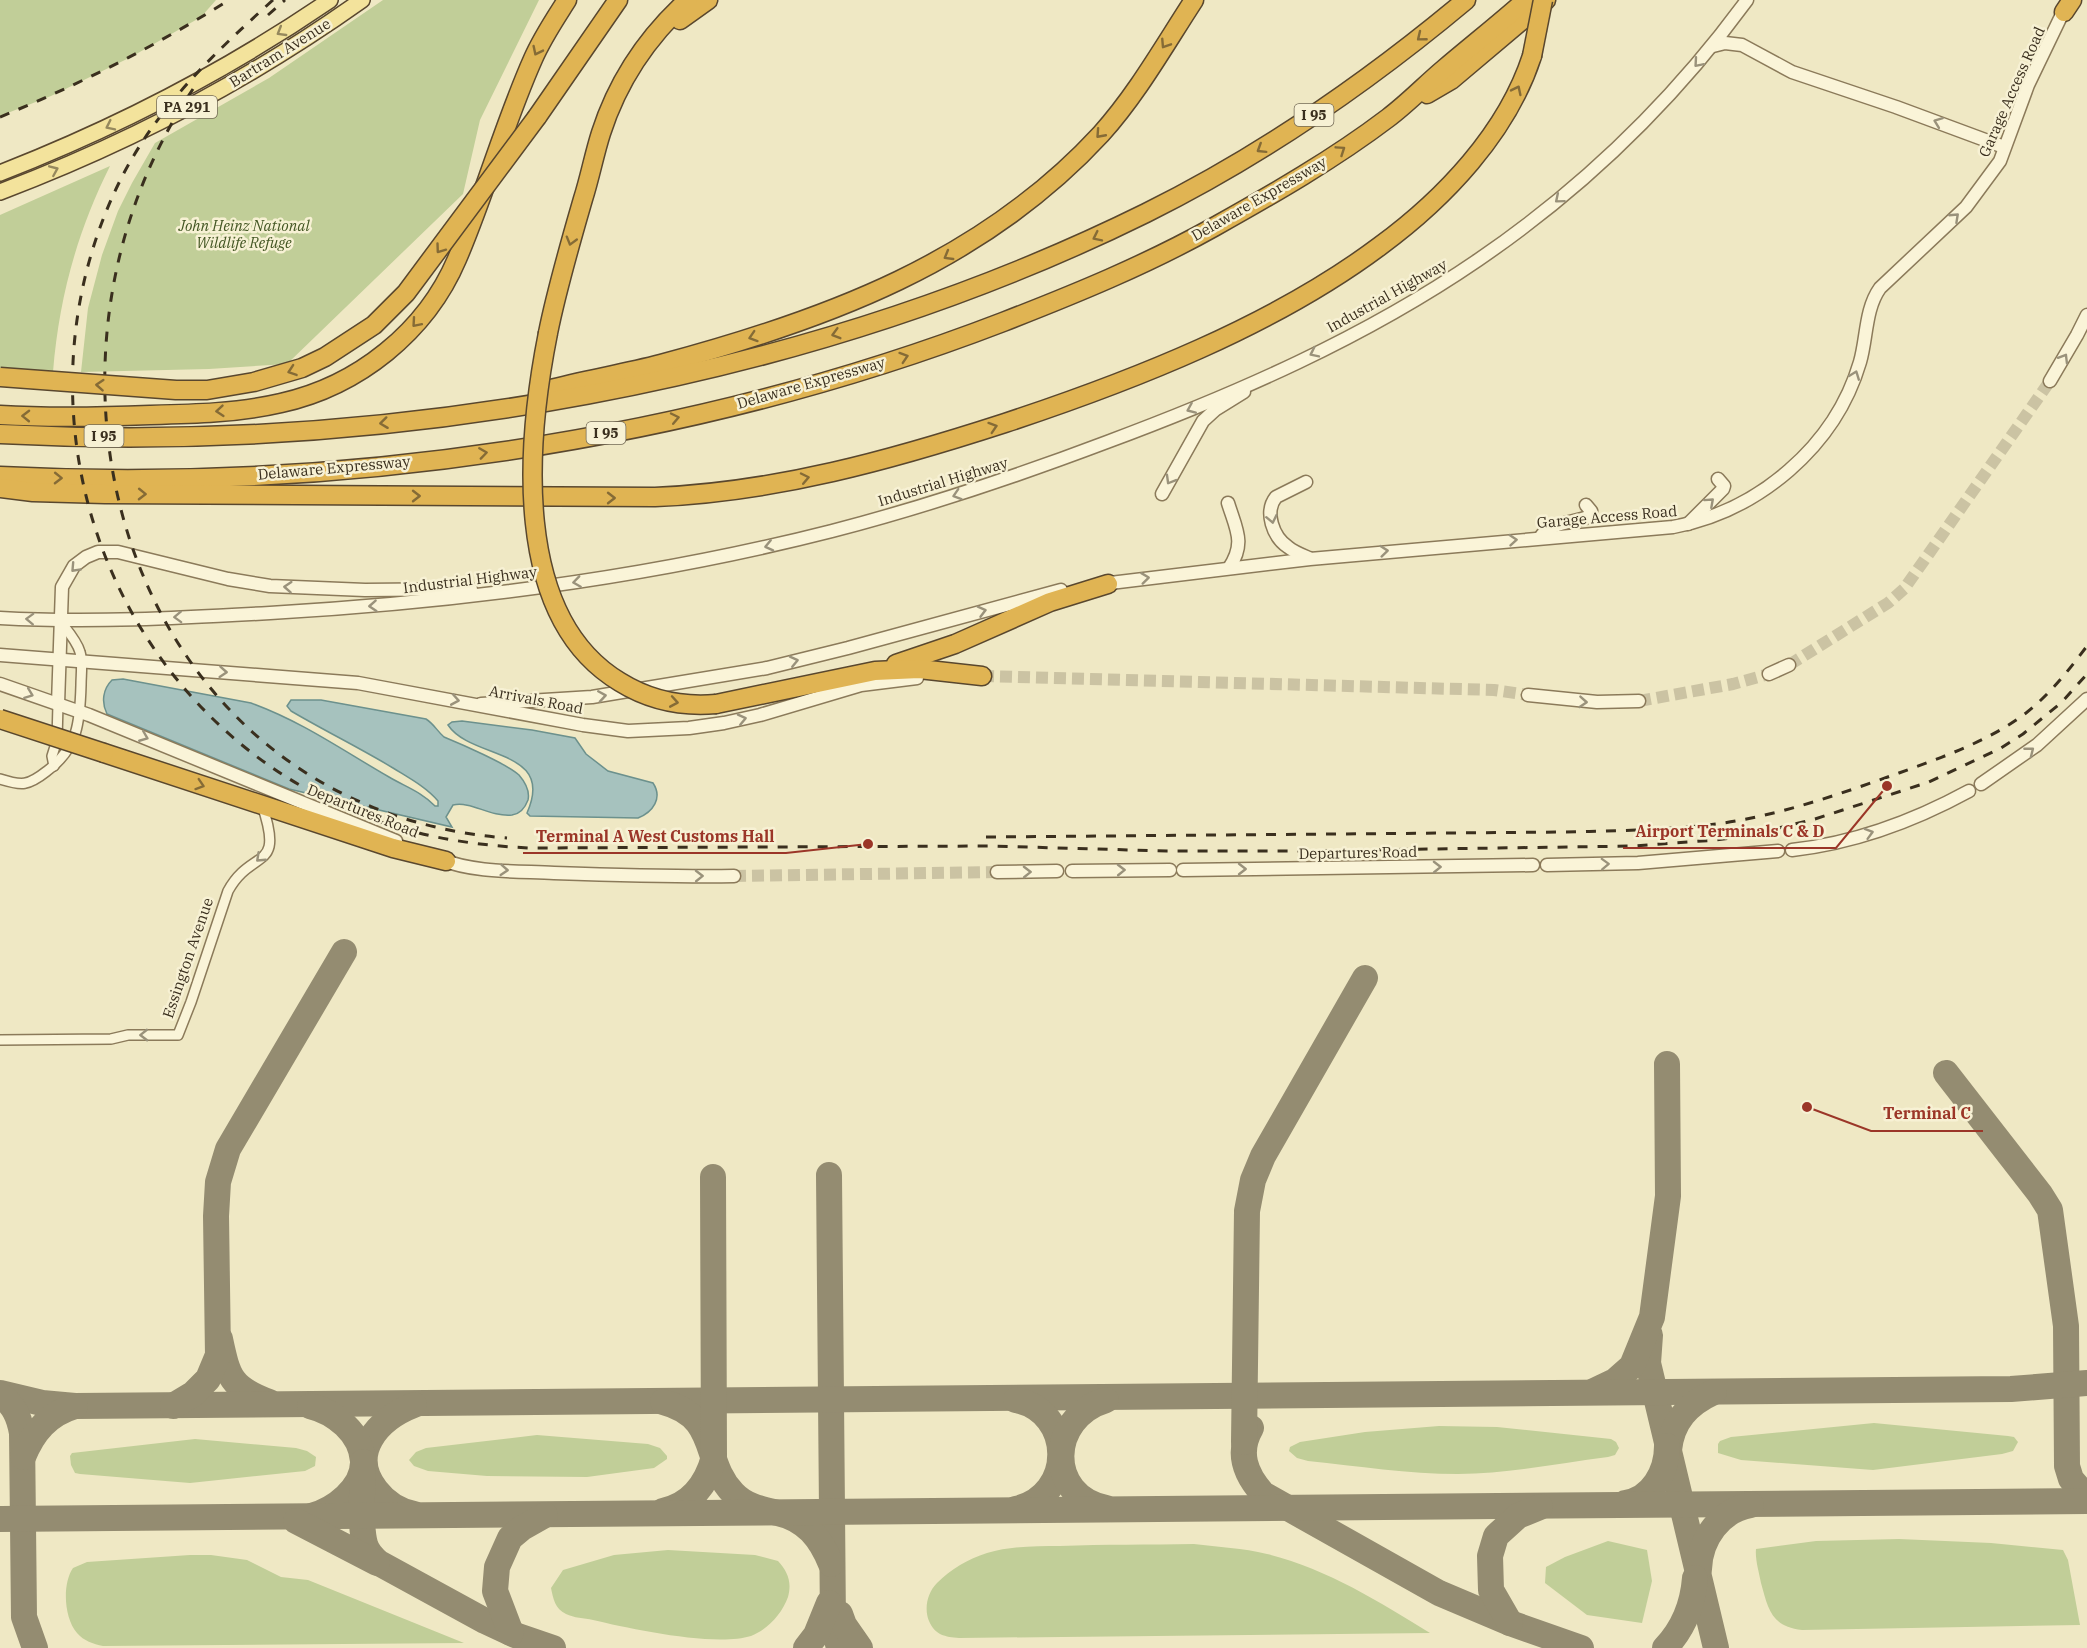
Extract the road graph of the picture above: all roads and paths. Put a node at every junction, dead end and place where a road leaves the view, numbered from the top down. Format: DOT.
graph roads {
  1 [pos="330,0"];
  2 [pos="362,0"];
  3 [pos="567,0"];
  4 [pos="618,0"];
  5 [pos="625,0"];
  6 [pos="688,0"];
  7 [pos="708,0"];
  8 [pos="1194,0"];
  9 [pos="1466,0"];
  10 [pos="1526,0"];
  11 [pos="1543,0"];
  12 [pos="1747,0"];
  13 [pos="2068,4"];
  14 [pos="587,46"];
  15 [pos="1713,46"];
  16 [pos="1389,117"];
  17 [pos="2004,147"];
  18 [pos="0,173"];
  19 [pos="588,184"];
  20 [pos="0,192"];
  21 [pos="2087,315"];
  22 [pos="0,377"];
  23 [pos="1264,378"];
  24 [pos="2050,381"];
  25 [pos="0,416"];
  26 [pos="442,416"];
  27 [pos="0,434"];
  28 [pos="0,476"];
  29 [pos="1718,479"];
  30 [pos="1306,482"];
  31 [pos="0,488"];
  32 [pos="1162,494"];
  33 [pos="1228,503"];
  34 [pos="1586,505"];
  35 [pos="1689,524"];
  36 [pos="1540,538"];
  37 [pos="1310,559"];
  38 [pos="1229,568"];
  39 [pos="1108,584"];
  40 [pos="535,587"];
  41 [pos="0,618"];
  42 [pos="60,620"];
  43 [pos="0,655"];
  44 [pos="58,659"];
  45 [pos="81,661"];
  46 [pos="1789,665"];
  47 [pos="863,673"];
  48 [pos="1769,674"];
  49 [pos="981,676"];
  50 [pos="0,684"];
  51 [pos="1528,695"];
  52 [pos="2087,699"];
  53 [pos="1639,701"];
  54 [pos="58,704"];
  55 [pos="481,705"];
  56 [pos="80,712"];
  57 [pos="0,719"];
  58 [pos="54,766"];
  59 [pos="0,779"];
  60 [pos="1982,784"];
  61 [pos="1969,791"];
  62 [pos="261,805"];
  63 [pos="1792,850"];
  64 [pos="1778,851"];
  65 [pos="446,861"];
  66 [pos="1533,865"];
  67 [pos="1546,865"];
  68 [pos="1170,870"];
  69 [pos="1183,870"];
  70 [pos="1057,871"];
  71 [pos="1072,871"];
  72 [pos="998,872"];
  73 [pos="734,876"];
  74 [pos="0,1040"];
  1 -- 18 [label="main road, Bartram Avenue / PA 291, one-way"];
  20 -- 2 [label="main road, Bartram Avenue / PA 291, one-way"];
  3 -- 25 [label="highway, one-way"];
  4 -- 14 [label="highway"];
  5 -- 14 [label="highway"];
  6 -- 19 [label="highway"];
  7 -- 19 [label="highway"];
  8 -- 26 [label="highway, one-way"];
  9 -- 26 [label="highway, I 95, one-way"];
  10 -- 16 [label="highway, Delaware Expressway / I 95"];
  11 -- 16 [label="highway"];
  31 -- 11 [label="highway, one-way, bridge"];
  12 -- 15 [label="street, Industrial Highway"];
  13 -- 17 [label="street, Garage Access Road"];
  14 -- 22 [label="highway, one-way, bridge"];
  17 -- 15 [label="street, one-way"];
  15 -- 23 [label="street, Industrial Highway, one-way"];
  28 -- 16 [label="highway, Delaware Expressway / I 95, one-way"];
  35 -- 17 [label="street, Garage Access Road, one-way"];
  19 -- 47 [label="highway, one-way, bridge"];
  24 -- 21 [label="street, one-way"];
  23 -- 32 [label="street, one-way"];
  23 -- 40 [label="street, Industrial Highway, one-way"];
  26 -- 27 [label="highway, I 95, one-way"];
  35 -- 29 [label="street, one-way"];
  30 -- 37 [label="street, one-way"];
  33 -- 38 [label="street"];
  34 -- 36 [label="street"];
  35 -- 36 [label="street, Garage Access Road"];
  37 -- 36 [label="street, Garage Access Road, one-way"];
  37 -- 38 [label="street, Garage Access Road"];
  39 -- 38 [label="street, Garage Access Road, one-way"];
  39 -- 47 [label="highway"];
  55 -- 39 [label="street, Garage Access Road, one-way"];
  40 -- 42 [label="street, Industrial Highway, one-way"];
  40 -- 42 [label="street, one-way"];
  42 -- 41 [label="street, Industrial Highway, one-way"];
  42 -- 44 [label="street"];
  42 -- 45 [label="street"];
  43 -- 44 [label="street"];
  44 -- 45 [label="street"];
  44 -- 54 [label="street"];
  45 -- 55 [label="street, Arrivals Road, one-way"];
  45 -- 56 [label="street"];
  46 -- 48 [label="street"];
  47 -- 49 [label="highway"];
  55 -- 49 [label="street, Arrivals Road, one-way"];
  50 -- 54 [label="street, Departures Road, one-way"];
  51 -- 53 [label="street, one-way"];
  60 -- 52 [label="street, one-way"];
  54 -- 56 [label="street, Departures Road"];
  54 -- 58 [label="street"];
  56 -- 58 [label="street"];
  56 -- 65 [label="street, Departures Road, one-way"];
  57 -- 62 [label="highway, one-way, bridge"];
  58 -- 59 [label="street"];
  63 -- 61 [label="street, one-way"];
  62 -- 65 [label="highway"];
  62 -- 74 [label="street, Essington Avenue, one-way"];
  67 -- 64 [label="street, one-way"];
  65 -- 73 [label="street, Departures Road, one-way"];
  69 -- 66 [label="street, Departures Road, one-way"];
  71 -- 68 [label="street, one-way"];
  72 -- 70 [label="street, one-way"];
}
